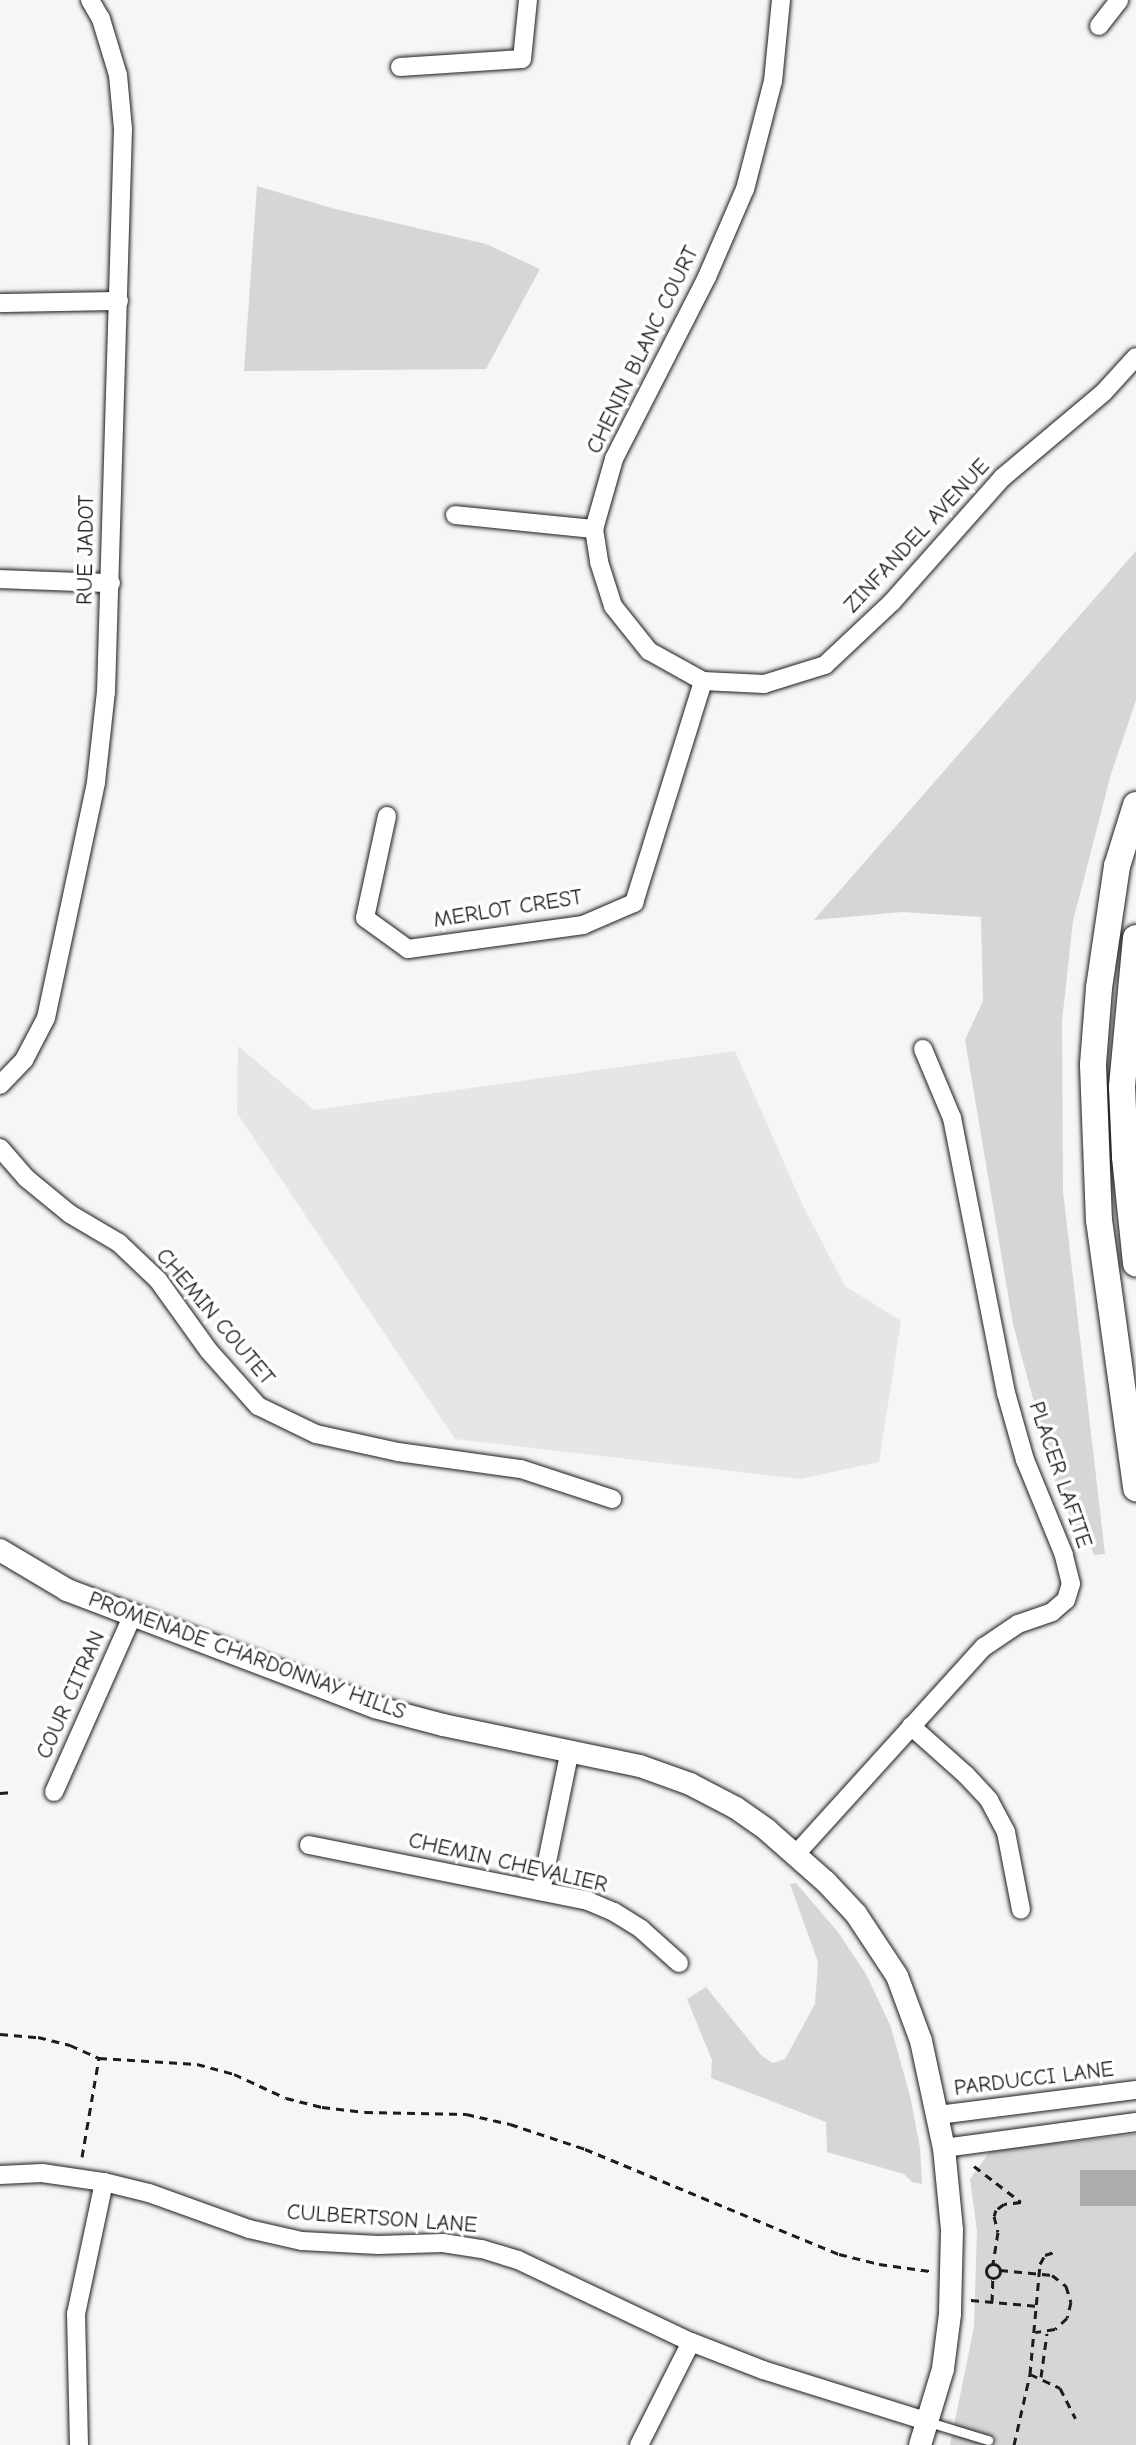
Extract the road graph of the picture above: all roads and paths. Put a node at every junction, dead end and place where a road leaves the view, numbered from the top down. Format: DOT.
graph roads {
  1 [pos="90,0"];
  2 [pos="528,0"];
  3 [pos="781,0"];
  4 [pos="1119,0"];
  5 [pos="1099,26"];
  6 [pos="400,67"];
  7 [pos="119,301"];
  8 [pos="0,303"];
  9 [pos="1136,357"];
  10 [pos="455,515"];
  11 [pos="594,529"];
  12 [pos="0,579"];
  13 [pos="111,583"];
  14 [pos="703,681"];
  15 [pos="1136,805"];
  16 [pos="387,816"];
  17 [pos="1136,938"];
  18 [pos="923,1049"];
  19 [pos="0,1085"];
  20 [pos="0,1148"];
  21 [pos="1136,1263"];
  22 [pos="1136,1488"];
  23 [pos="612,1499"];
  24 [pos="0,1550"];
  25 [pos="132,1617"];
  26 [pos="911,1726"];
  27 [pos="570,1750"];
  28 [pos="13,1792"];
  29 [pos="54,1792"];
  30 [pos="0,1793"];
  31 [pos="309,1845"];
  32 [pos="796,1854"];
  33 [pos="541,1891"];
  34 [pos="1021,1910"];
  35 [pos="679,1963"];
  36 [pos="0,2034"];
  37 [pos="99,2058"];
  38 [pos="1136,2090"];
  39 [pos="938,2115"];
  40 [pos="1136,2122"];
  41 [pos="944,2148"];
  42 [pos="82,2157"];
  43 [pos="974,2166"];
  44 [pos="0,2175"];
  45 [pos="104,2182"];
  46 [pos="1054,2252"];
  47 [pos="993,2264"];
  48 [pos="1000,2270"];
  49 [pos="930,2271"];
  50 [pos="986,2271"];
  51 [pos="973,2272"];
  52 [pos="1040,2273"];
  53 [pos="993,2277"];
  54 [pos="971,2300"];
  55 [pos="992,2302"];
  56 [pos="1038,2306"];
  57 [pos="1035,2332"];
  58 [pos="1047,2332"];
  59 [pos="691,2342"];
  60 [pos="1030,2374"];
  61 [pos="1041,2377"];
  62 [pos="1075,2418"];
  63 [pos="929,2422"];
  64 [pos="988,2440"];
  65 [pos="79,2445"];
  66 [pos="639,2445"];
  67 [pos="920,2445"];
  68 [pos="1014,2445"];
  1 -- 7 [label="street, RUE JADOT"];
  2 -- 6 [label="street"];
  3 -- 11 [label="street, CHENIN BLANC COURT"];
  4 -- 5 [label="street"];
  7 -- 8 [label="street"];
  7 -- 13 [label="street, RUE JADOT"];
  9 -- 14 [label="street, ZINFANDEL AVENUE"];
  10 -- 11 [label="street"];
  11 -- 14 [label="street, CHENIN BLANC COURT"];
  12 -- 13 [label="street"];
  13 -- 19 [label="street, RUE JADOT"];
  14 -- 16 [label="street, MERLOT CREST"];
  15 -- 22 [label="main road"];
  17 -- 21 [label="main road"];
  18 -- 26 [label="street, PLACER LAFITE"];
  20 -- 23 [label="street, CHEMIN COUTET"];
  24 -- 25 [label="street, PROMENADE CHARDONNAY HILLS"];
  25 -- 27 [label="street, PROMENADE CHARDONNAY HILLS"];
  25 -- 29 [label="street, COUR CITRAN"];
  26 -- 32 [label="street, PLACER LAFITE"];
  26 -- 34 [label="street"];
  27 -- 32 [label="street, PROMENADE CHARDONNAY HILLS"];
  27 -- 33 [label="street"];
  28 -- 30 [label="path"];
  31 -- 33 [label="street, CHEMIN CHEVALIER"];
  32 -- 39 [label="street, PROMENADE CHARDONNAY HILLS"];
  33 -- 35 [label="street, CHEMIN CHEVALIER"];
  36 -- 37 [label="path"];
  37 -- 42 [label="path"];
  37 -- 49 [label="path"];
  38 -- 39 [label="street, PARDUCCI LANE"];
  39 -- 41 [label="street, PROMENADE CHARDONNAY HILLS"];
  40 -- 41 [label="street"];
  41 -- 63 [label="street, PROMENADE CHARDONNAY HILLS"];
  43 -- 47 [label="path"];
  44 -- 45 [label="street, CULBERTSON LANE"];
  45 -- 59 [label="street, CULBERTSON LANE"];
  45 -- 65 [label="street"];
  46 -- 52 [label="path"];
  47 -- 48 [label="path"];
  47 -- 50 [label="path"];
  48 -- 52 [label="path"];
  48 -- 53 [label="path"];
  50 -- 51 [label="path"];
  50 -- 53 [label="path"];
  52 -- 56 [label="path"];
  52 -- 58 [label="path"];
  53 -- 55 [label="path"];
  54 -- 55 [label="path"];
  55 -- 56 [label="path"];
  56 -- 57 [label="path"];
  57 -- 58 [label="path"];
  57 -- 60 [label="path"];
  58 -- 61 [label="path"];
  59 -- 63 [label="street, CULBERTSON LANE"];
  59 -- 66 [label="street"];
  60 -- 61 [label="path"];
  60 -- 68 [label="path"];
  61 -- 62 [label="path"];
  63 -- 64 [label="lane"];
  63 -- 67 [label="street, PROMENADE CHARDONNAY HILLS"];
}
